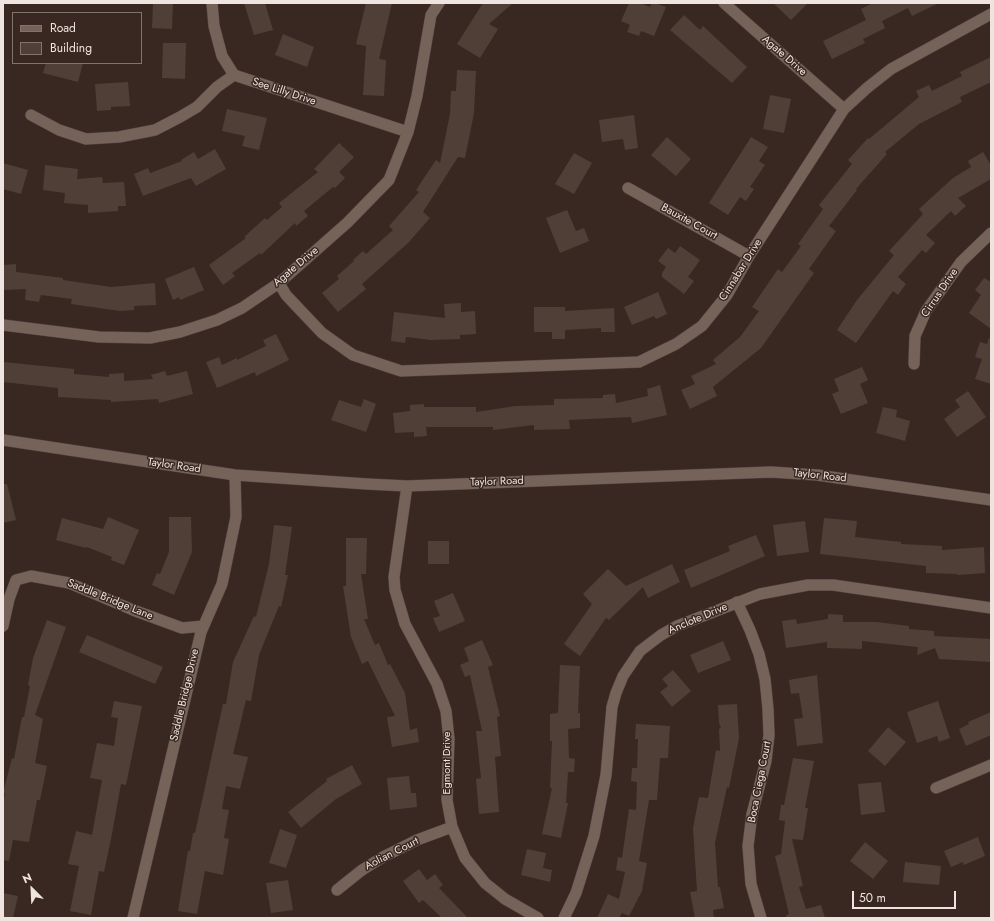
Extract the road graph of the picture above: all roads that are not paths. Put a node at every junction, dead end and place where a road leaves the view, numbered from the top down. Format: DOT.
graph roads {
  1 [pos="212,3"];
  2 [pos="439,3"];
  3 [pos="724,3"];
  4 [pos="991,14"];
  5 [pos="234,75"];
  6 [pos="844,109"];
  7 [pos="31,115"];
  8 [pos="408,132"];
  9 [pos="628,188"];
  10 [pos="991,233"];
  11 [pos="749,256"];
  12 [pos="279,283"];
  13 [pos="3,325"];
  14 [pos="914,364"];
  15 [pos="3,440"];
  16 [pos="235,475"];
  17 [pos="407,486"];
  18 [pos="991,500"];
  19 [pos="737,602"];
  20 [pos="991,608"];
  21 [pos="3,626"];
  22 [pos="203,626"];
  23 [pos="991,766"];
  24 [pos="936,788"];
  25 [pos="452,827"];
  26 [pos="337,890"];
  27 [pos="133,918"];
  28 [pos="538,918"];
  29 [pos="564,918"];
  30 [pos="761,918"];
  1 -- 5 [label="street"];
  2 -- 8 [label="street, Agate Drive"];
  3 -- 6 [label="street, Agate Drive"];
  4 -- 6 [label="street, Cinnabar Drive"];
  5 -- 7 [label="street"];
  5 -- 8 [label="street, See Lilly Drive"];
  6 -- 11 [label="street, Cinnabar Drive"];
  8 -- 12 [label="street, Agate Drive"];
  9 -- 11 [label="street, Bauxite Court"];
  10 -- 14 [label="street, Cirrus Drive"];
  11 -- 12 [label="street, Cinnabar Drive"];
  12 -- 13 [label="street, Agate Drive"];
  15 -- 16 [label="street, Taylor Road"];
  16 -- 17 [label="street, Taylor Road"];
  16 -- 22 [label="street, Saddle Bridge Drive"];
  17 -- 18 [label="street, Taylor Road"];
  17 -- 25 [label="street, Egmont Drive"];
  19 -- 20 [label="street, Anclote Drive"];
  19 -- 29 [label="street, Anclote Drive"];
  19 -- 30 [label="street, Boca Ciega Court"];
  21 -- 22 [label="street, Saddle Bridge Lane"];
  22 -- 27 [label="street, Saddle Bridge Drive"];
  23 -- 24 [label="street"];
  25 -- 26 [label="street, Aolian Court"];
  25 -- 28 [label="street, Egmont Drive"];
}
